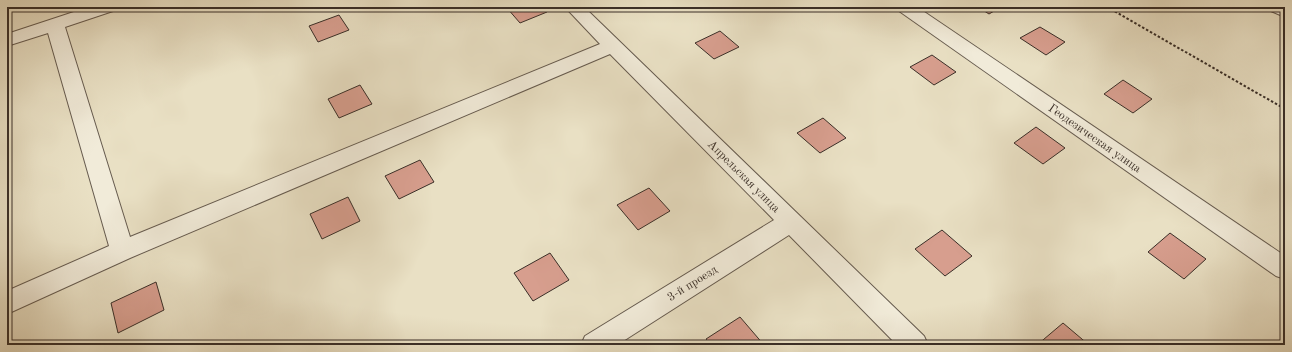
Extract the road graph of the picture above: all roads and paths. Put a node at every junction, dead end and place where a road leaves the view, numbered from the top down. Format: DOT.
graph roads {
  1 [pos="107,7"];
  2 [pos="574,7"];
  3 [pos="905,7"];
  4 [pos="1107,7"];
  5 [pos="1277,7"];
  6 [pos="1285,11"];
  7 [pos="55,24"];
  8 [pos="7,40"];
  9 [pos="613,46"];
  10 [pos="1285,109"];
  11 [pos="790,222"];
  12 [pos="122,251"];
  13 [pos="1285,269"];
  14 [pos="7,303"];
  15 [pos="594,345"];
  16 [pos="915,345"];
  1 -- 7 [label="street"];
  2 -- 9 [label="street, Апрельская улица"];
  3 -- 13 [label="street, Геодезическая улица"];
  4 -- 10 [label="path"];
  5 -- 6 [label="street"];
  7 -- 8 [label="street"];
  7 -- 12 [label="street"];
  9 -- 11 [label="street, Апрельская улица"];
  9 -- 12 [label="street"];
  11 -- 15 [label="street, 3-й проезд"];
  11 -- 16 [label="street, Апрельская улица"];
  12 -- 14 [label="street"];
}
